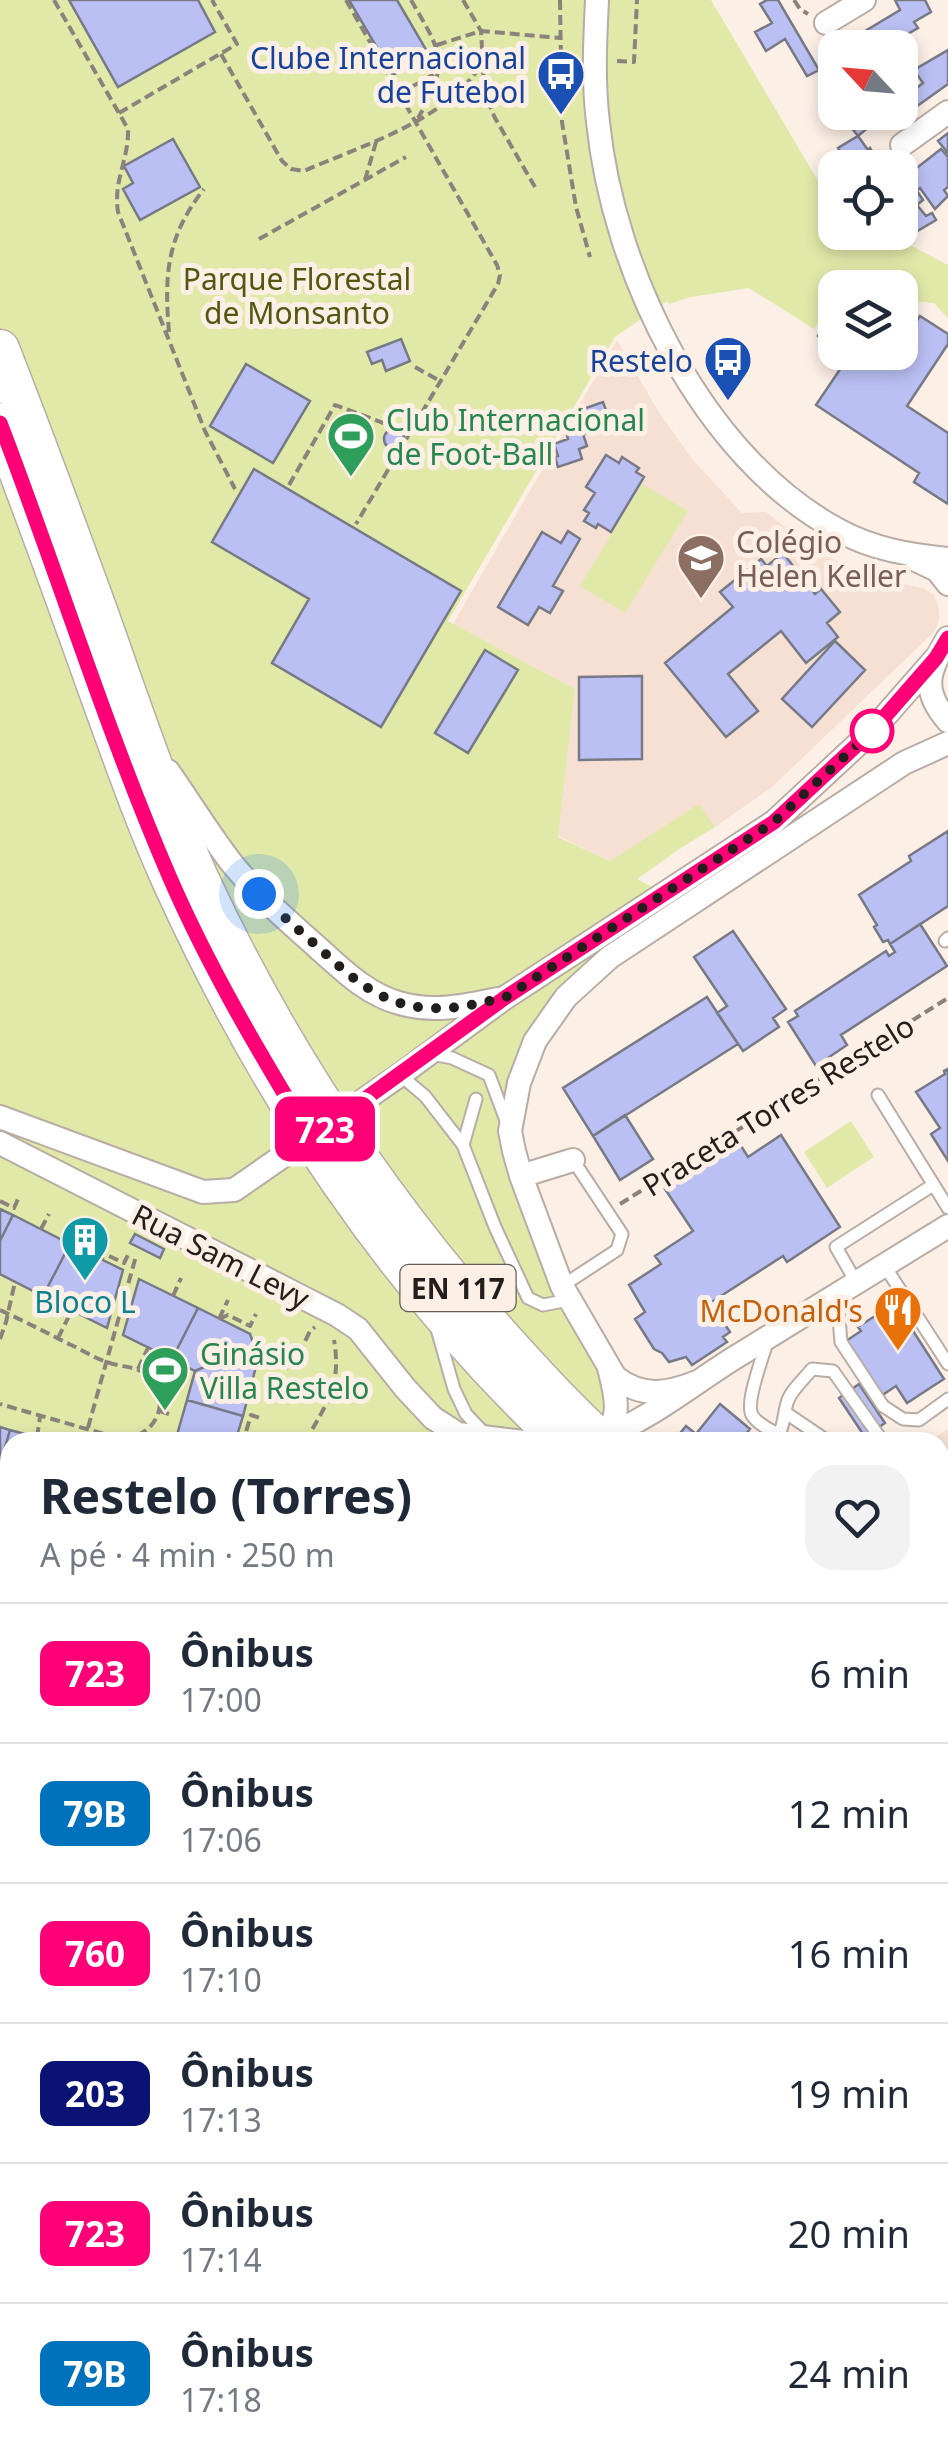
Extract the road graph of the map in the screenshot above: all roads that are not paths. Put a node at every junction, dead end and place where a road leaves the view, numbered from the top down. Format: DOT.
graph roads {
  1 [pos="597,0"];
  2 [pos="864,0"];
  3 [pos="826,24"];
  4 [pos="948,112"];
  5 [pos="902,145"];
  6 [pos="0,348"];
  7 [pos="0,423"];
  8 [pos="904,554"];
  9 [pos="948,559"];
  10 [pos="948,584"];
  11 [pos="942,648"];
  12 [pos="948,721"];
  13 [pos="142,734"];
  14 [pos="948,743"];
  15 [pos="514,993"];
  16 [pos="544,1027"];
  17 [pos="430,1054"];
  18 [pos="400,1075"];
  19 [pos="878,1096"];
  20 [pos="476,1099"];
  21 [pos="0,1117"];
  22 [pos="323,1130"];
  23 [pos="510,1131"];
  24 [pos="0,1143"];
  25 [pos="463,1145"];
  26 [pos="573,1160"];
  27 [pos="521,1176"];
  28 [pos="934,1186"];
  29 [pos="948,1208"];
  30 [pos="948,1226"];
  31 [pos="884,1265"];
  32 [pos="846,1289"];
  33 [pos="566,1293"];
  34 [pos="428,1296"];
  35 [pos="768,1336"];
  36 [pos="948,1364"];
  37 [pos="609,1368"];
  38 [pos="698,1382"];
  39 [pos="948,1399"];
  40 [pos="786,1414"];
  41 [pos="455,1432"];
  42 [pos="483,1432"];
  43 [pos="587,1432"];
  44 [pos="592,1432"];
  45 [pos="608,1432"];
  46 [pos="617,1432"];
  47 [pos="769,1432"];
  48 [pos="780,1432"];
  49 [pos="814,1432"];
  50 [pos="876,1432"];
  1 -- 8 [label="street"];
  2 -- 3 [label="street"];
  4 -- 5 [label="street"];
  6 -- 13 [label="main road, EN 117"];
  7 -- 22 [label="main road"];
  8 -- 9 [label="street"];
  8 -- 10 [label="street"];
  11 -- 12 [label="street"];
  11 -- 15 [label="street"];
  13 -- 15 [label="street"];
  13 -- 22 [label="main road, EN 117"];
  14 -- 16 [label="street"];
  15 -- 16 [label="street"];
  15 -- 17 [label="street"];
  16 -- 23 [label="street"];
  17 -- 18 [label="street"];
  17 -- 23 [label="lane"];
  18 -- 22 [label="street"];
  18 -- 25 [label="lane"];
  19 -- 28 [label="lane, Praceta Torres Restelo"];
  20 -- 25 [label="lane"];
  21 -- 22 [label="street"];
  22 -- 34 [label="main road"];
  22 -- 44 [label="main road, EN 117"];
  23 -- 27 [label="street"];
  24 -- 41 [label="street, Rua Sam Levy"];
  25 -- 33 [label="lane"];
  26 -- 27 [label="street"];
  26 -- 33 [label="lane"];
  27 -- 33 [label="street"];
  28 -- 29 [label="lane, Praceta Torres Restelo"];
  28 -- 32 [label="lane"];
  30 -- 31 [label="street"];
  31 -- 32 [label="street"];
  31 -- 36 [label="lane"];
  32 -- 35 [label="street"];
  32 -- 39 [label="lane"];
  33 -- 37 [label="street"];
  34 -- 42 [label="lane"];
  34 -- 43 [label="main road"];
  35 -- 38 [label="street"];
  35 -- 47 [label="lane"];
  37 -- 38 [label="street"];
  37 -- 45 [label="street"];
  38 -- 46 [label="street"];
  40 -- 48 [label="lane"];
  40 -- 49 [label="lane"];
  40 -- 50 [label="lane"];
}
